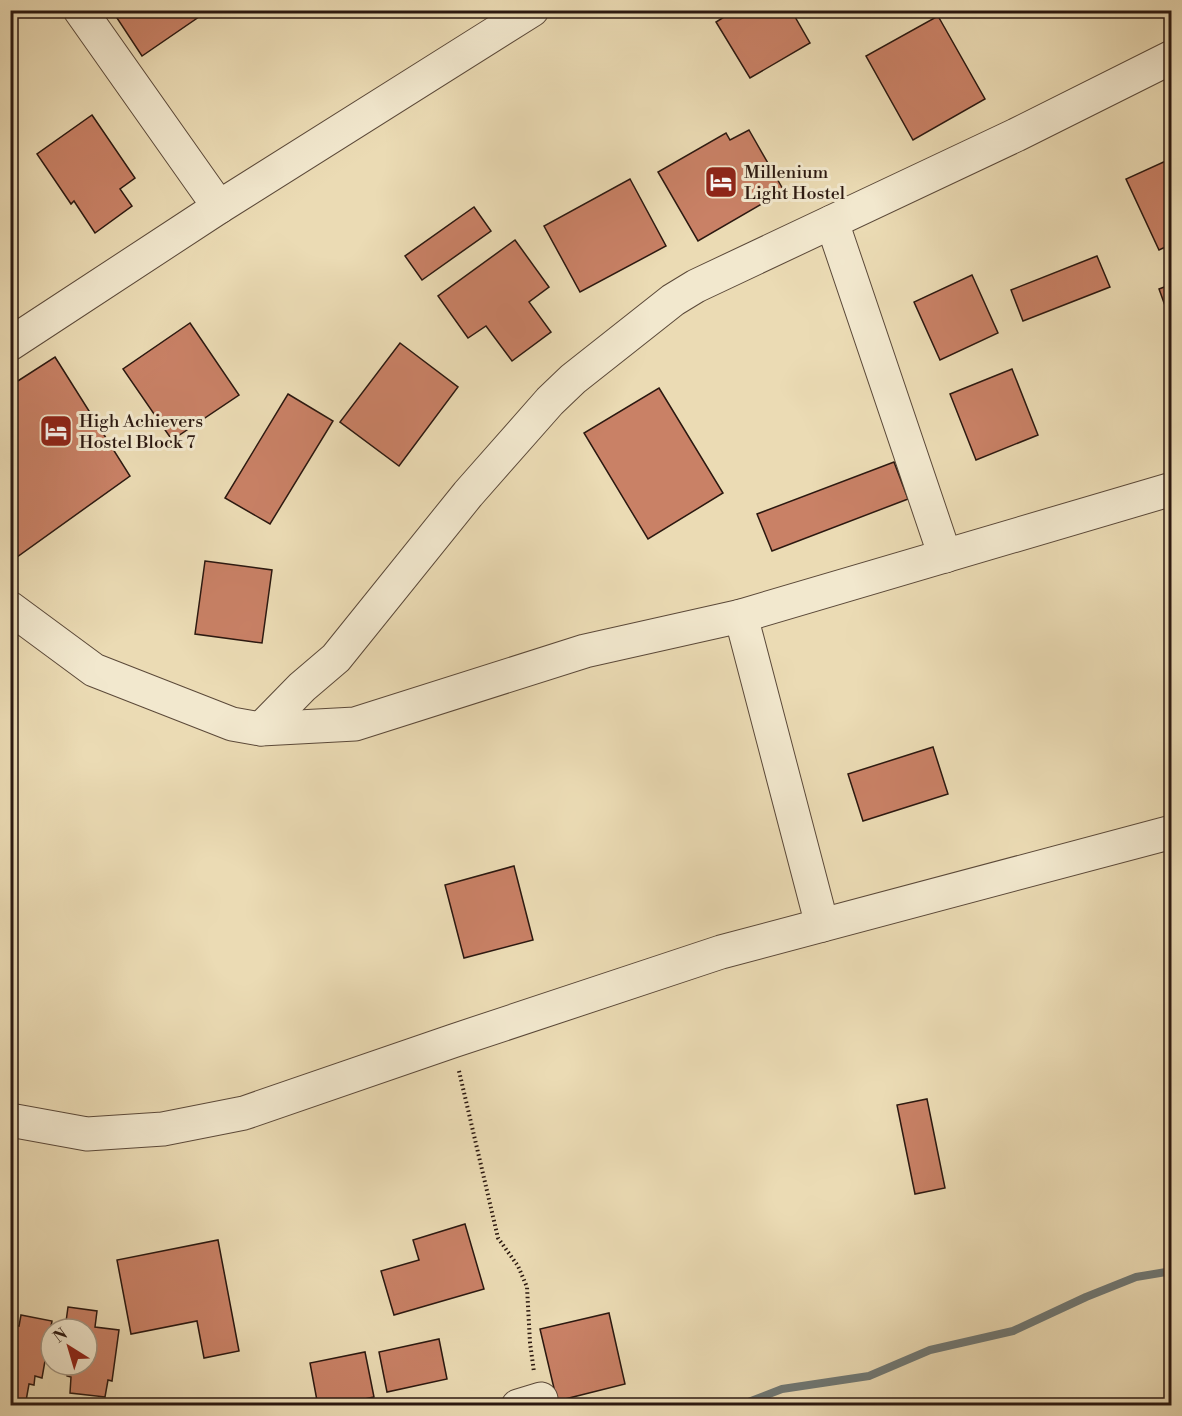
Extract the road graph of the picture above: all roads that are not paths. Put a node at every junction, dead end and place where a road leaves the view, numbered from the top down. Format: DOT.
graph roads {
  1 [pos="80,10"];
  2 [pos="532,10"];
  3 [pos="1172,57"];
  4 [pos="219,207"];
  5 [pos="832,222"];
  6 [pos="10,344"];
  7 [pos="1172,489"];
  8 [pos="945,556"];
  9 [pos="10,608"];
  10 [pos="741,616"];
  11 [pos="261,729"];
  12 [pos="1172,832"];
  13 [pos="822,925"];
  14 [pos="10,1120"];
  1 -- 4 [label="street"];
  2 -- 4 [label="street"];
  3 -- 5 [label="street"];
  4 -- 6 [label="street"];
  5 -- 8 [label="street"];
  5 -- 11 [label="street"];
  7 -- 8 [label="street"];
  8 -- 10 [label="street"];
  9 -- 11 [label="street"];
  10 -- 11 [label="street"];
  10 -- 13 [label="street"];
  12 -- 13 [label="street"];
  13 -- 14 [label="street"];
}
